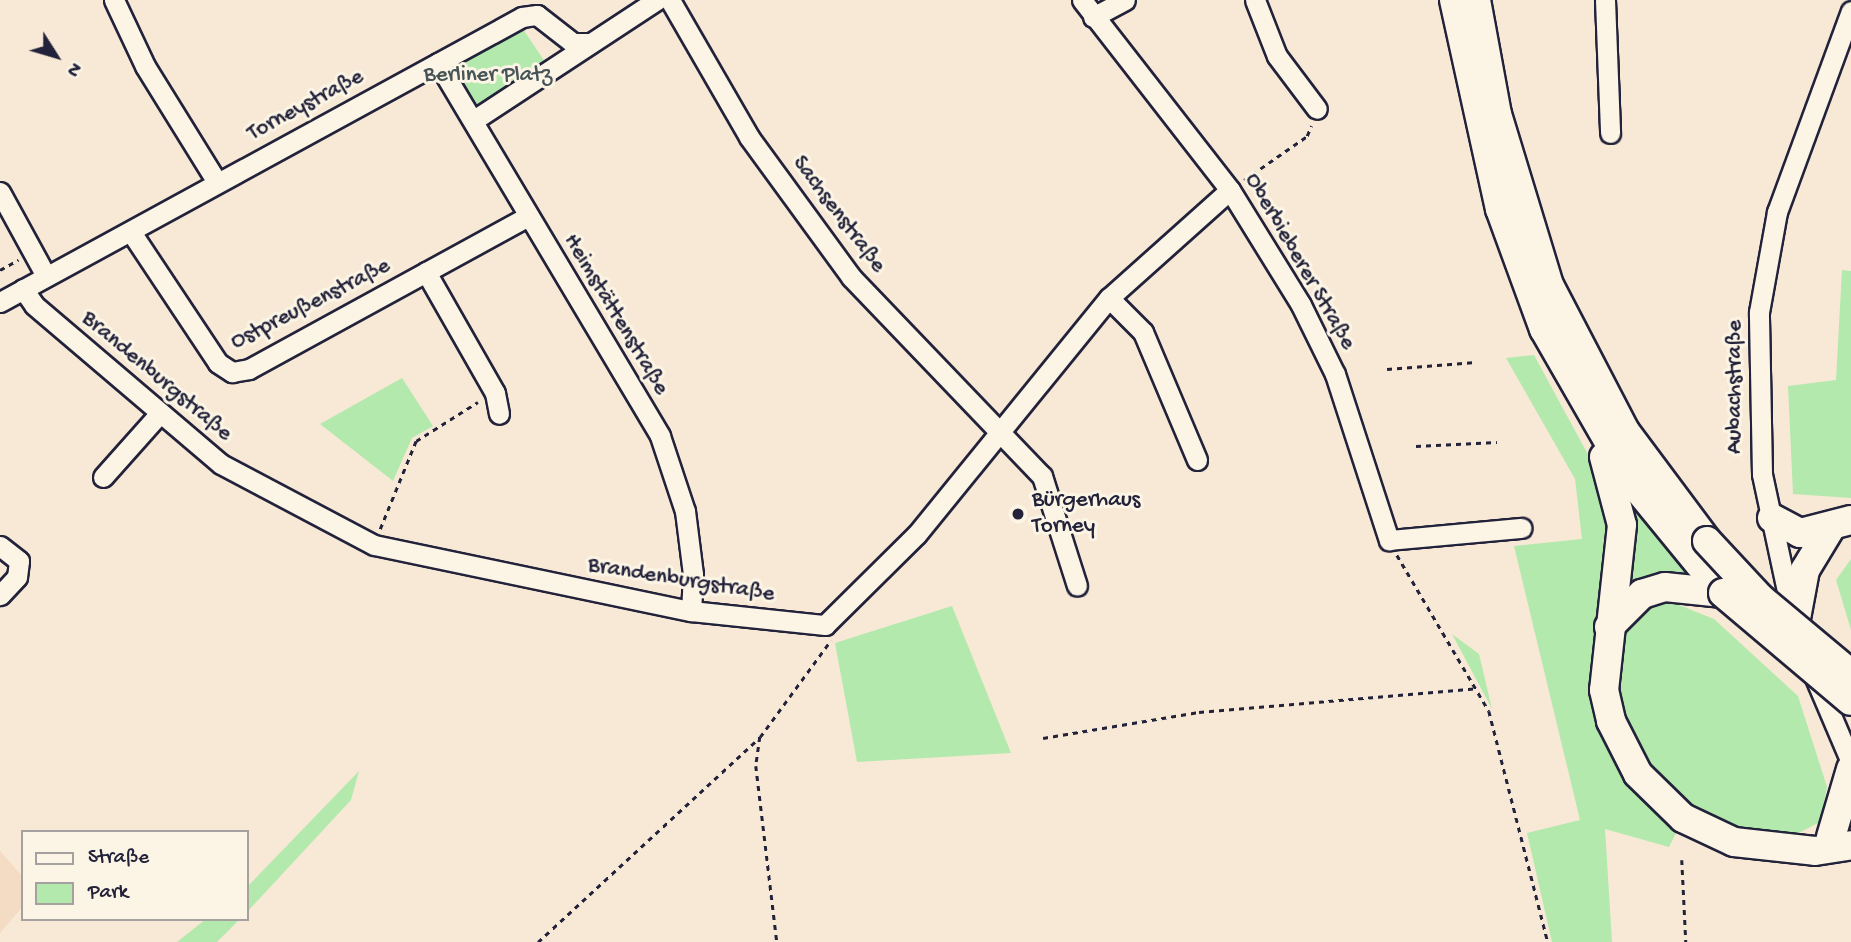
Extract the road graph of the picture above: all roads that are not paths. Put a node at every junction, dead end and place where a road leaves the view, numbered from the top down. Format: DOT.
graph roads {
  1 [pos="114,0"];
  2 [pos="544,0"];
  3 [pos="657,0"];
  4 [pos="670,0"];
  5 [pos="1082,0"];
  6 [pos="1125,0"];
  7 [pos="1255,0"];
  8 [pos="1454,0"];
  9 [pos="1476,0"];
  10 [pos="1605,0"];
  11 [pos="1851,11"];
  12 [pos="1093,17"];
  13 [pos="548,22"];
  14 [pos="590,43"];
  15 [pos="438,63"];
  16 [pos="1317,109"];
  17 [pos="474,120"];
  18 [pos="1611,133"];
  19 [pos="217,182"];
  20 [pos="1230,190"];
  21 [pos="0,192"];
  22 [pos="527,217"];
  23 [pos="131,232"];
  24 [pos="426,272"];
  25 [pos="46,276"];
  26 [pos="23,289"];
  27 [pos="1109,298"];
  28 [pos="0,302"];
  29 [pos="160,413"];
  30 [pos="499,414"];
  31 [pos="1591,418"];
  32 [pos="1001,434"];
  33 [pos="1197,460"];
  34 [pos="103,477"];
  35 [pos="1772,518"];
  36 [pos="1844,521"];
  37 [pos="1521,528"];
  38 [pos="0,546"];
  39 [pos="1077,586"];
  40 [pos="1723,593"];
  41 [pos="0,595"];
  42 [pos="691,611"];
  43 [pos="1795,624"];
  44 [pos="1609,627"];
  45 [pos="1851,674"];
  46 [pos="1851,701"];
  47 [pos="1851,762"];
  48 [pos="1851,769"];
  49 [pos="1844,837"];
  1 -- 19 [label="street"];
  2 -- 13 [label="street"];
  3 -- 14 [label="street"];
  4 -- 32 [label="street, Sachsenstraße"];
  5 -- 12 [label="street, Oberbieberer Straße"];
  6 -- 12 [label="street"];
  7 -- 16 [label="street"];
  8 -- 31 [label="highway"];
  9 -- 45 [label="highway, bridge"];
  10 -- 18 [label="street"];
  11 -- 35 [label="street, Aubachstraße"];
  12 -- 20 [label="street, Oberbieberer Straße"];
  13 -- 14 [label="street"];
  13 -- 15 [label="street, Torneystraße"];
  14 -- 17 [label="street"];
  15 -- 17 [label="street, Heimstättenstraße"];
  15 -- 19 [label="street, Torneystraße"];
  17 -- 22 [label="street, Heimstättenstraße"];
  19 -- 23 [label="street, Torneystraße"];
  20 -- 27 [label="street"];
  20 -- 37 [label="street, Oberbieberer Straße"];
  21 -- 25 [label="street"];
  22 -- 24 [label="street, Ostpreußenstraße"];
  22 -- 42 [label="street, Heimstättenstraße"];
  23 -- 24 [label="street, Ostpreußenstraße"];
  23 -- 25 [label="street, Torneystraße"];
  24 -- 30 [label="street"];
  25 -- 26 [label="street, Torneystraße"];
  26 -- 28 [label="street, Torneystraße"];
  26 -- 29 [label="street, Brandenburgstraße"];
  27 -- 32 [label="street"];
  27 -- 33 [label="street"];
  29 -- 34 [label="street"];
  29 -- 42 [label="street, Brandenburgstraße"];
  31 -- 40 [label="highway"];
  31 -- 44 [label="highway"];
  32 -- 39 [label="street, Sachsenstraße"];
  32 -- 42 [label="street, Brandenburgstraße"];
  35 -- 36 [label="highway"];
  35 -- 43 [label="street, Aubachstraße"];
  36 -- 43 [label="highway"];
  38 -- 41 [label="street"];
  40 -- 44 [label="highway"];
  40 -- 46 [label="highway, bridge"];
  43 -- 47 [label="street, Aubachstraße"];
  44 -- 49 [label="highway"];
  48 -- 49 [label="highway"];
}
